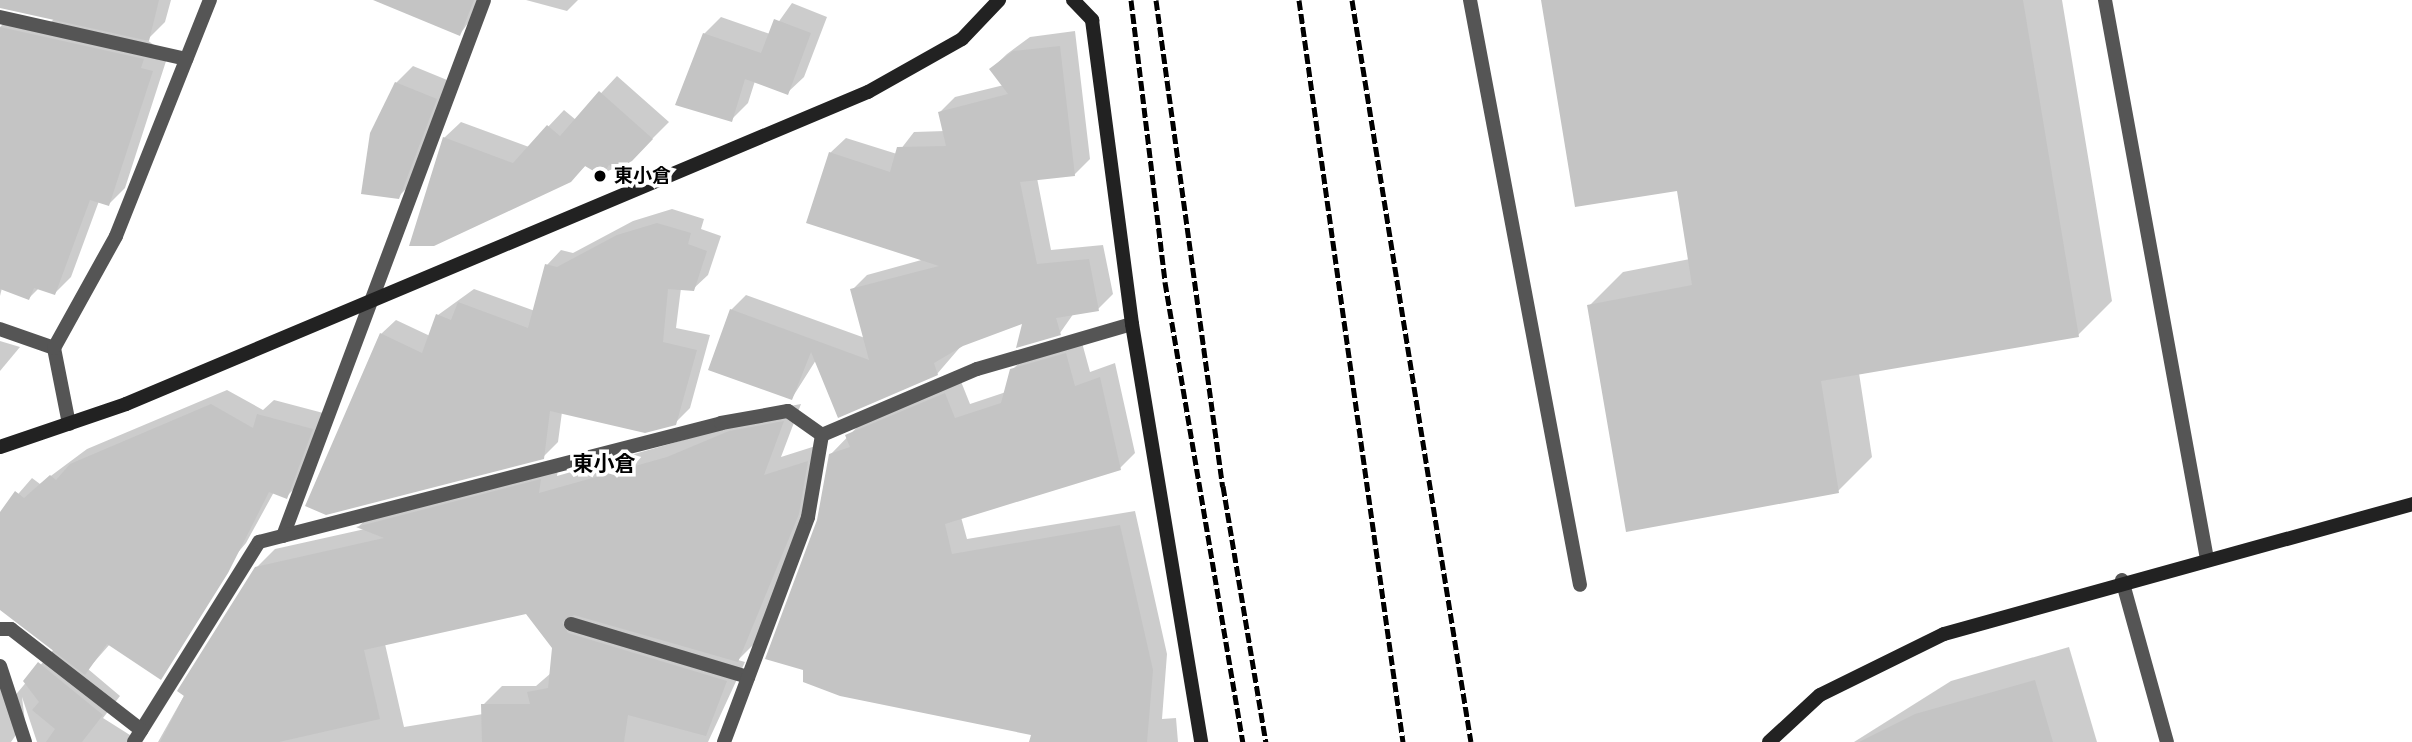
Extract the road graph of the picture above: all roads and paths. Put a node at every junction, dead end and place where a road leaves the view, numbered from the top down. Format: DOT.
graph roads {
  1 [pos="210,0"];
  2 [pos="484,0"];
  3 [pos="999,0"];
  4 [pos="1073,0"];
  5 [pos="1088,0"];
  6 [pos="1469,0"];
  7 [pos="2105,0"];
  8 [pos="0,17"];
  9 [pos="1092,20"];
  10 [pos="186,58"];
  11 [pos="375,298"];
  12 [pos="1132,324"];
  13 [pos="0,329"];
  14 [pos="54,348"];
  15 [pos="69,425"];
  16 [pos="822,435"];
  17 [pos="0,447"];
  18 [pos="2412,504"];
  19 [pos="283,537"];
  20 [pos="2207,559"];
  21 [pos="2122,580"];
  22 [pos="1580,584"];
  23 [pos="571,624"];
  24 [pos="0,629"];
  25 [pos="0,666"];
  26 [pos="748,677"];
  27 [pos="137,736"];
  28 [pos="25,742"];
  29 [pos="724,742"];
  30 [pos="1201,742"];
  31 [pos="1769,742"];
  32 [pos="2167,742"];
  1 -- 10 [label="street"];
  2 -- 11 [label="street"];
  3 -- 11 [label="street"];
  4 -- 9 [label="street"];
  5 -- 9 [label="street"];
  6 -- 22 [label="street"];
  7 -- 20 [label="street"];
  8 -- 10 [label="street"];
  9 -- 12 [label="street"];
  10 -- 14 [label="street"];
  11 -- 15 [label="street"];
  11 -- 19 [label="street"];
  12 -- 16 [label="street"];
  12 -- 30 [label="street"];
  13 -- 14 [label="street"];
  14 -- 15 [label="street"];
  15 -- 17 [label="street"];
  16 -- 19 [label="street"];
  16 -- 26 [label="street"];
  18 -- 20 [label="street"];
  19 -- 27 [label="street"];
  20 -- 21 [label="street"];
  21 -- 31 [label="street"];
  21 -- 32 [label="street"];
  23 -- 26 [label="street"];
  24 -- 27 [label="street"];
  25 -- 28 [label="street"];
  26 -- 29 [label="street"];
}
